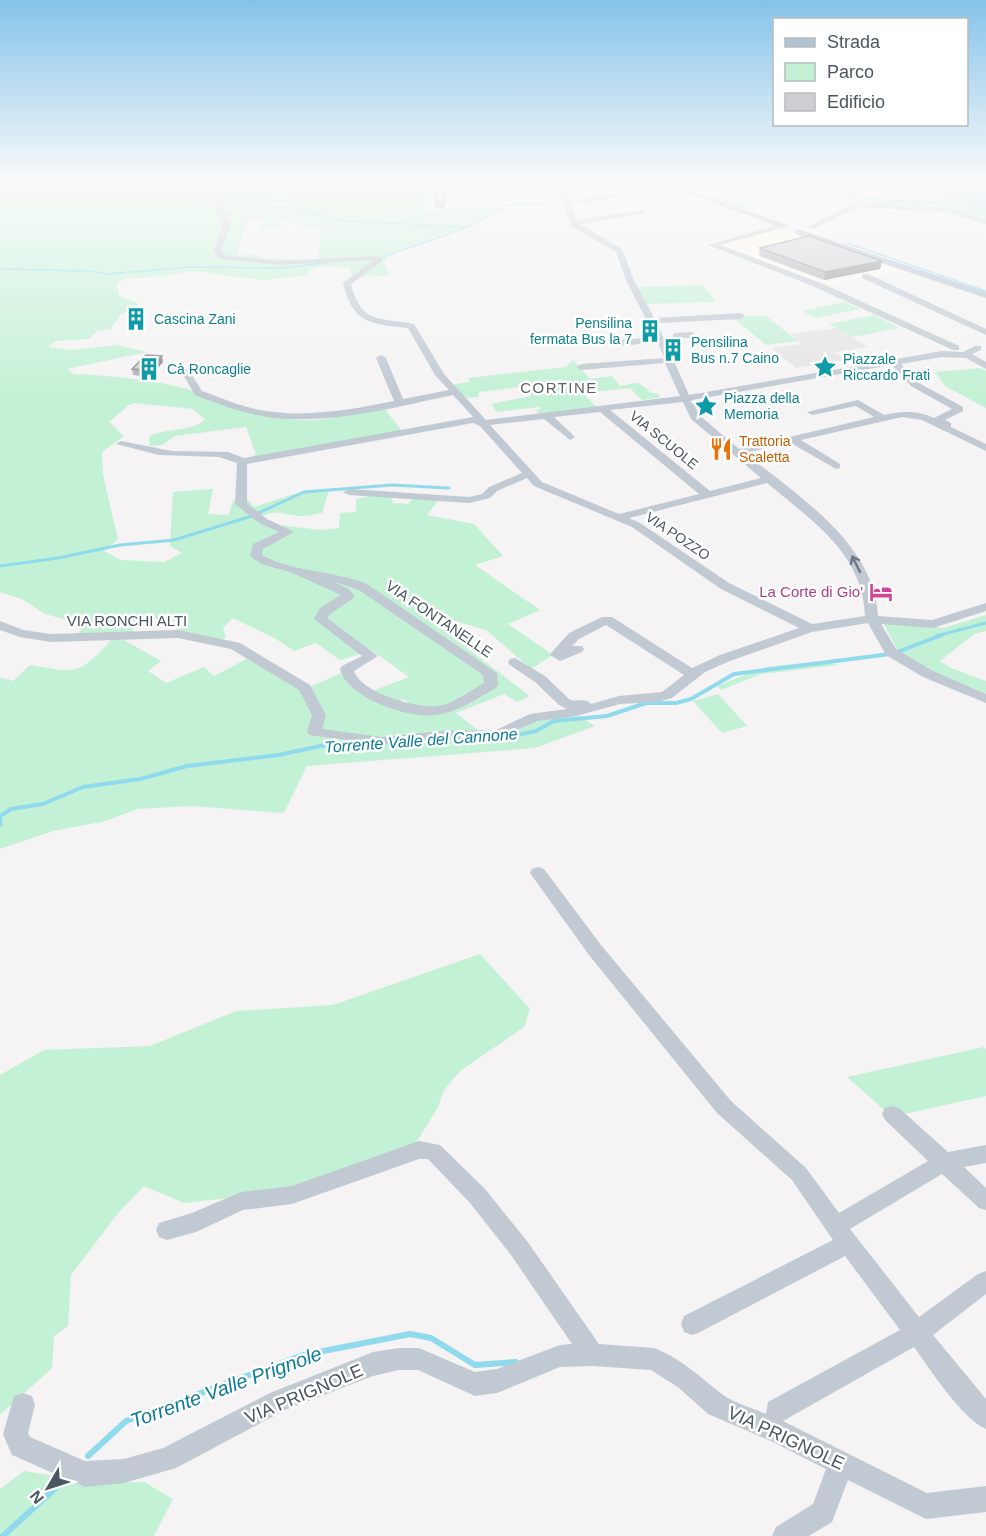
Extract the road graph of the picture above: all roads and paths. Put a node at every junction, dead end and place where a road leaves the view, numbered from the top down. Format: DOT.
graph roads {
  1 [pos="218,252"];
  2 [pos="620,252"];
  3 [pos="730,252"];
  4 [pos="864,252"];
  5 [pos="867,277"];
  6 [pos="986,295"];
  7 [pos="741,316"];
  8 [pos="648,321"];
  9 [pos="986,332"];
  10 [pos="692,335"];
  11 [pos="676,336"];
  12 [pos="661,339"];
  13 [pos="620,343"];
  14 [pos="961,351"];
  15 [pos="381,358"];
  16 [pos="670,360"];
  17 [pos="895,363"];
  18 [pos="986,366"];
  19 [pos="581,367"];
  20 [pos="176,370"];
  21 [pos="455,392"];
  22 [pos="685,398"];
  23 [pos="400,402"];
  24 [pos="601,408"];
  25 [pos="812,412"];
  26 [pos="546,415"];
  27 [pos="882,418"];
  28 [pos="482,423"];
  29 [pos="570,437"];
  30 [pos="792,439"];
  31 [pos="121,444"];
  32 [pos="986,446"];
  33 [pos="738,452"];
  34 [pos="242,462"];
  35 [pos="836,466"];
  36 [pos="528,474"];
  37 [pos="770,479"];
  38 [pos="349,492"];
  39 [pos="708,495"];
  40 [pos="616,518"];
  41 [pos="299,572"];
  42 [pos="986,607"];
  43 [pos="872,619"];
  44 [pos="0,625"];
  45 [pos="810,628"];
  46 [pos="577,649"];
  47 [pos="515,662"];
  48 [pos="693,675"];
  49 [pos="986,699"];
  50 [pos="619,700"];
  51 [pos="538,873"];
  52 [pos="892,1114"];
  53 [pos="986,1154"];
  54 [pos="944,1162"];
  55 [pos="986,1201"];
  56 [pos="167,1230"];
  57 [pos="842,1234"];
  58 [pos="986,1281"];
  59 [pos="692,1324"];
  60 [pos="917,1333"];
  61 [pos="593,1354"];
  62 [pos="22,1405"];
  63 [pos="777,1411"];
  64 [pos="986,1417"];
  65 [pos="841,1463"];
  66 [pos="986,1499"];
  67 [pos="784,1536"];
  1 -- 21 [label="street, VIA POZZO"];
  2 -- 8 [label="street"];
  3 -- 14 [label="street"];
  4 -- 6 [label="main road"];
  5 -- 9 [label="street"];
  7 -- 8 [label="street"];
  8 -- 12 [label="street"];
  10 -- 11 [label="street"];
  12 -- 13 [label="street"];
  12 -- 16 [label="street"];
  14 -- 17 [label="street"];
  14 -- 18 [label="street"];
  15 -- 23 [label="street"];
  16 -- 19 [label="street"];
  16 -- 22 [label="street"];
  17 -- 22 [label="street"];
  17 -- 32 [label="street"];
  20 -- 23 [label="street"];
  21 -- 23 [label="street"];
  21 -- 28 [label="street, VIA POZZO"];
  22 -- 24 [label="street"];
  22 -- 33 [label="street"];
  24 -- 26 [label="street"];
  24 -- 39 [label="street, VIA SCUOLE"];
  25 -- 27 [label="street"];
  26 -- 28 [label="street"];
  26 -- 29 [label="street"];
  27 -- 30 [label="street"];
  27 -- 32 [label="street"];
  28 -- 34 [label="street"];
  28 -- 36 [label="street, VIA POZZO"];
  30 -- 33 [label="street"];
  30 -- 35 [label="street"];
  31 -- 34 [label="street"];
  33 -- 37 [label="street"];
  34 -- 41 [label="street, VIA FONTANELLE"];
  36 -- 38 [label="street"];
  36 -- 40 [label="street, VIA POZZO"];
  37 -- 39 [label="street"];
  43 -- 37 [label="street, one-way"];
  39 -- 40 [label="street"];
  40 -- 45 [label="street, VIA POZZO"];
  41 -- 41 [label="street, VIA FONTANELLE"];
  42 -- 43 [label="street, VIA RONCHI ALTI"];
  43 -- 45 [label="street, VIA RONCHI ALTI"];
  43 -- 49 [label="street"];
  44 -- 50 [label="street, VIA RONCHI ALTI"];
  45 -- 48 [label="street, VIA RONCHI ALTI"];
  46 -- 48 [label="street"];
  47 -- 50 [label="street"];
  48 -- 50 [label="street, VIA RONCHI ALTI"];
  51 -- 57 [label="street"];
  52 -- 54 [label="street"];
  53 -- 54 [label="street"];
  54 -- 55 [label="street"];
  54 -- 57 [label="street"];
  56 -- 61 [label="street"];
  57 -- 59 [label="street"];
  57 -- 60 [label="street"];
  58 -- 60 [label="street"];
  60 -- 63 [label="street"];
  60 -- 64 [label="street"];
  61 -- 62 [label="street, VIA PRIGNOLE"];
  61 -- 65 [label="street, VIA PRIGNOLE"];
  65 -- 66 [label="street, VIA PRIGNOLE"];
  65 -- 67 [label="street"];
}
